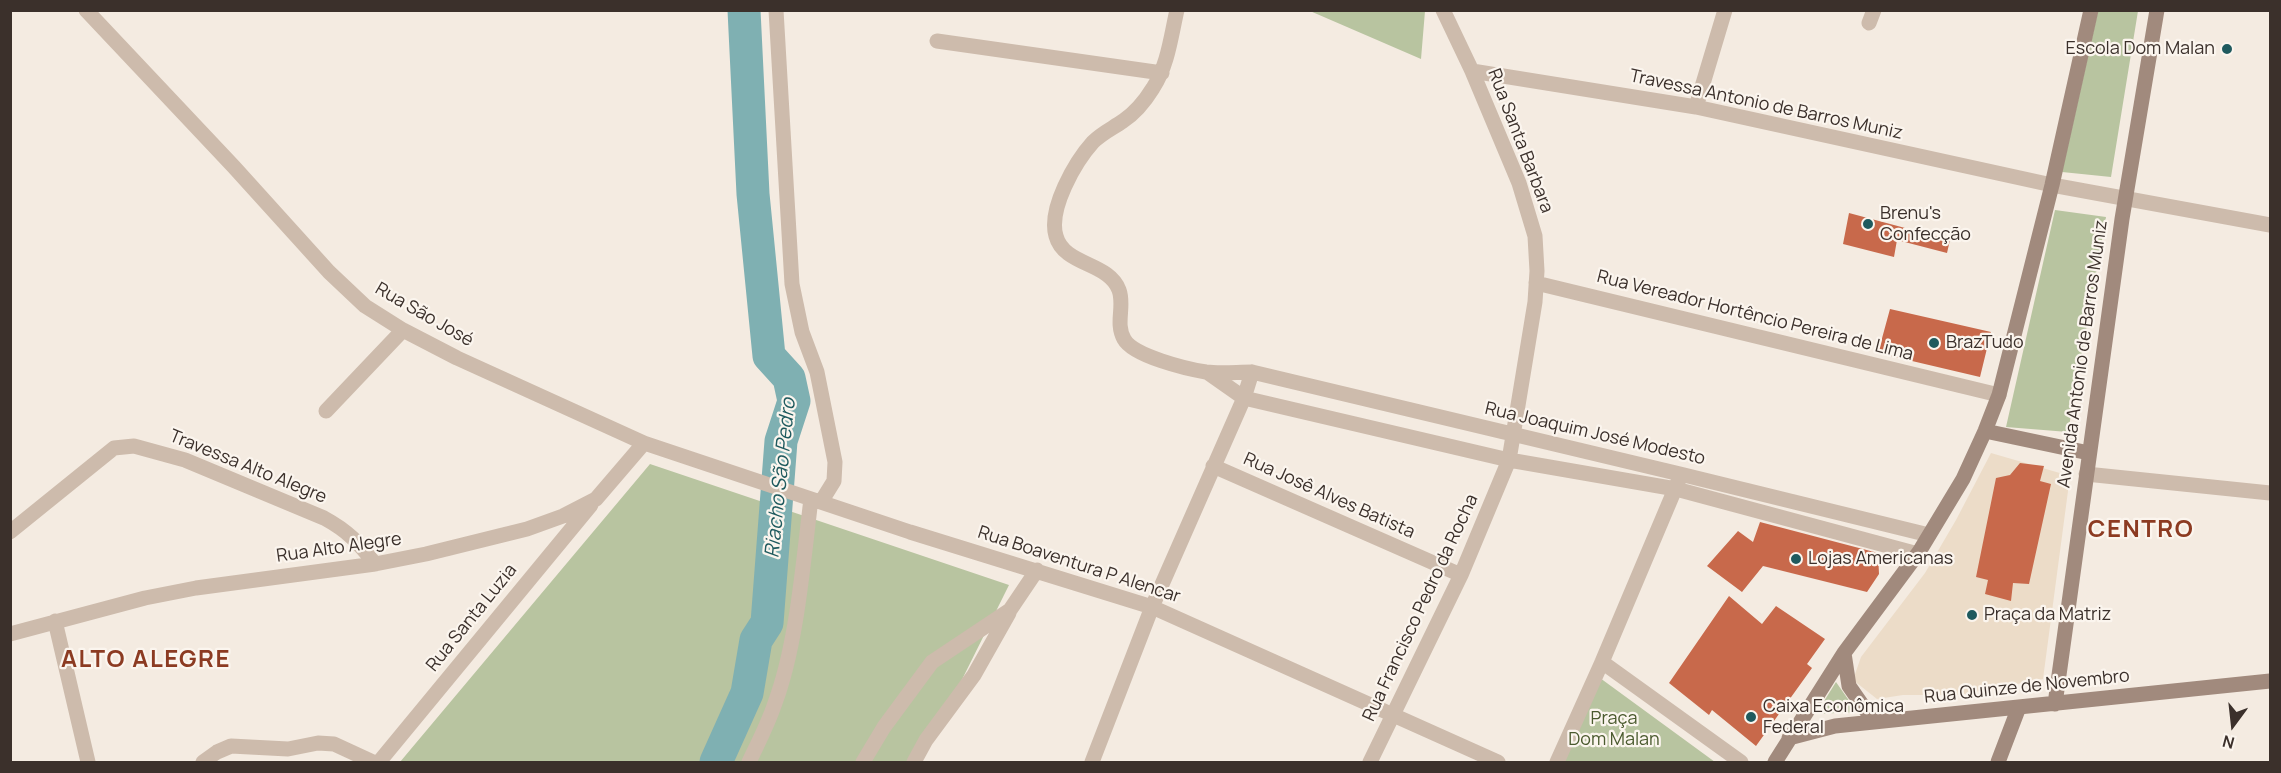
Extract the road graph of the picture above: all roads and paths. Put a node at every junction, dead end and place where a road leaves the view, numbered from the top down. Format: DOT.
graph roads {
  1 [pos="86,10"];
  2 [pos="776,10"];
  3 [pos="1177,10"];
  4 [pos="1443,10"];
  5 [pos="1725,10"];
  6 [pos="2091,10"];
  7 [pos="2157,10"];
  8 [pos="937,41"];
  9 [pos="1472,71"];
  10 [pos="1162,73"];
  11 [pos="1696,107"];
  12 [pos="2052,185"];
  13 [pos="2125,199"];
  14 [pos="2271,225"];
  15 [pos="1536,283"];
  16 [pos="403,330"];
  17 [pos="1207,372"];
  18 [pos="1252,372"];
  19 [pos="1335,392"];
  20 [pos="1999,395"];
  21 [pos="1244,398"];
  22 [pos="326,411"];
  23 [pos="1329,418"];
  24 [pos="1985,431"];
  25 [pos="1514,434"];
  26 [pos="644,443"];
  27 [pos="2089,453"];
  28 [pos="1509,460"];
  29 [pos="1214,466"];
  30 [pos="1680,474"];
  31 [pos="2086,474"];
  32 [pos="771,486"];
  33 [pos="1676,489"];
  34 [pos="2271,493"];
  35 [pos="596,499"];
  36 [pos="816,501"];
  37 [pos="10,532"];
  38 [pos="1929,536"];
  39 [pos="1918,554"];
  40 [pos="375,564"];
  41 [pos="1037,570"];
  42 [pos="1461,575"];
  43 [pos="1152,607"];
  44 [pos="1010,610"];
  45 [pos="56,621"];
  46 [pos="10,634"];
  47 [pos="1844,653"];
  48 [pos="1602,662"];
  49 [pos="2271,681"];
  50 [pos="2055,704"];
  51 [pos="2019,707"];
  52 [pos="1394,716"];
  53 [pos="1874,722"];
  54 [pos="1789,738"];
  55 [pos="88,762"];
  56 [pos="203,762"];
  57 [pos="373,762"];
  58 [pos="379,762"];
  59 [pos="749,762"];
  60 [pos="863,762"];
  61 [pos="914,762"];
  62 [pos="1092,762"];
  63 [pos="1370,762"];
  64 [pos="1498,762"];
  65 [pos="1557,762"];
  66 [pos="1741,762"];
  67 [pos="1775,762"];
  68 [pos="1998,762"];
  1 -- 16 [label="street, Rua São José"];
  2 -- 36 [label="street"];
  3 -- 10 [label="street"];
  4 -- 9 [label="street, Rua Santa Barbara"];
  5 -- 11 [label="street"];
  6 -- 12 [label="main road"];
  7 -- 13 [label="main road, Avenida Antonio de Barros Muniz"];
  8 -- 10 [label="street"];
  9 -- 11 [label="street, Travessa Antonio de Barros Muniz"];
  9 -- 15 [label="street, Rua Santa Barbara"];
  10 -- 17 [label="street"];
  11 -- 12 [label="street, Travessa Antonio de Barros Muniz"];
  12 -- 13 [label="street, Travessa Antonio de Barros Muniz"];
  12 -- 20 [label="main road"];
  13 -- 14 [label="street, Travessa Antonio de Barros Muniz"];
  13 -- 27 [label="main road, Avenida Antonio de Barros Muniz"];
  15 -- 20 [label="street, Rua Vereador Hortêncio Pereira de Lima"];
  15 -- 25 [label="street, Rua Santa Barbara"];
  16 -- 22 [label="street"];
  16 -- 26 [label="street, Rua São José"];
  17 -- 18 [label="street, Rua Joaquim José Modesto"];
  17 -- 21 [label="street"];
  18 -- 19 [label="street, Rua Joaquim José Modesto"];
  18 -- 21 [label="street"];
  19 -- 23 [label="street"];
  19 -- 25 [label="street, Rua Joaquim José Modesto"];
  20 -- 24 [label="main road"];
  21 -- 23 [label="street, Rua Joaquim José Modesto"];
  21 -- 29 [label="street"];
  23 -- 28 [label="street, Rua Joaquim José Modesto"];
  24 -- 27 [label="main road"];
  24 -- 38 [label="main road"];
  25 -- 28 [label="street, Rua Francisco Pedro da Rocha"];
  25 -- 30 [label="street, Rua Joaquim José Modesto"];
  26 -- 32 [label="street, Rua São José"];
  26 -- 35 [label="street, Rua Alto Alegre"];
  27 -- 31 [label="main road, Avenida Antonio de Barros Muniz"];
  28 -- 33 [label="street, Rua Joaquim José Modesto"];
  28 -- 42 [label="street, Rua Francisco Pedro da Rocha"];
  29 -- 42 [label="street, Rua Josê Alves Batista"];
  29 -- 43 [label="street"];
  30 -- 33 [label="street"];
  30 -- 38 [label="street, Rua Joaquim José Modesto"];
  31 -- 34 [label="street"];
  31 -- 50 [label="main road, Avenida Antonio de Barros Muniz"];
  32 -- 36 [label="street, Rua Boaventura P Alencar"];
  33 -- 39 [label="street, Rua Joaquim José Modesto"];
  33 -- 48 [label="street"];
  35 -- 40 [label="street, Rua Alto Alegre"];
  35 -- 58 [label="street, Rua Santa Luzia"];
  36 -- 41 [label="street, Rua Boaventura P Alencar"];
  36 -- 59 [label="street"];
  37 -- 40 [label="street, Travessa Alto Alegre"];
  38 -- 39 [label="main road"];
  39 -- 47 [label="main road"];
  40 -- 45 [label="street, Rua Alto Alegre"];
  41 -- 43 [label="street, Rua Boaventura P Alencar"];
  41 -- 44 [label="street"];
  42 -- 52 [label="street, Rua Francisco Pedro da Rocha"];
  43 -- 52 [label="street, Rua Boaventura P Alencar"];
  43 -- 62 [label="street"];
  44 -- 60 [label="street"];
  44 -- 61 [label="street"];
  45 -- 46 [label="street, Rua Alto Alegre"];
  45 -- 55 [label="street"];
  47 -- 53 [label="main road"];
  47 -- 54 [label="main road"];
  48 -- 65 [label="street"];
  48 -- 66 [label="street"];
  49 -- 50 [label="main road, Rua Quinze de Novembro"];
  50 -- 51 [label="main road, Rua Quinze de Novembro"];
  51 -- 53 [label="main road, Rua Quinze de Novembro"];
  51 -- 68 [label="main road"];
  52 -- 63 [label="street, Rua Francisco Pedro da Rocha"];
  52 -- 64 [label="street, Rua Boaventura P Alencar"];
  53 -- 54 [label="main road, Rua Quinze de Novembro"];
  54 -- 67 [label="main road"];
  56 -- 57 [label="street"];
}
